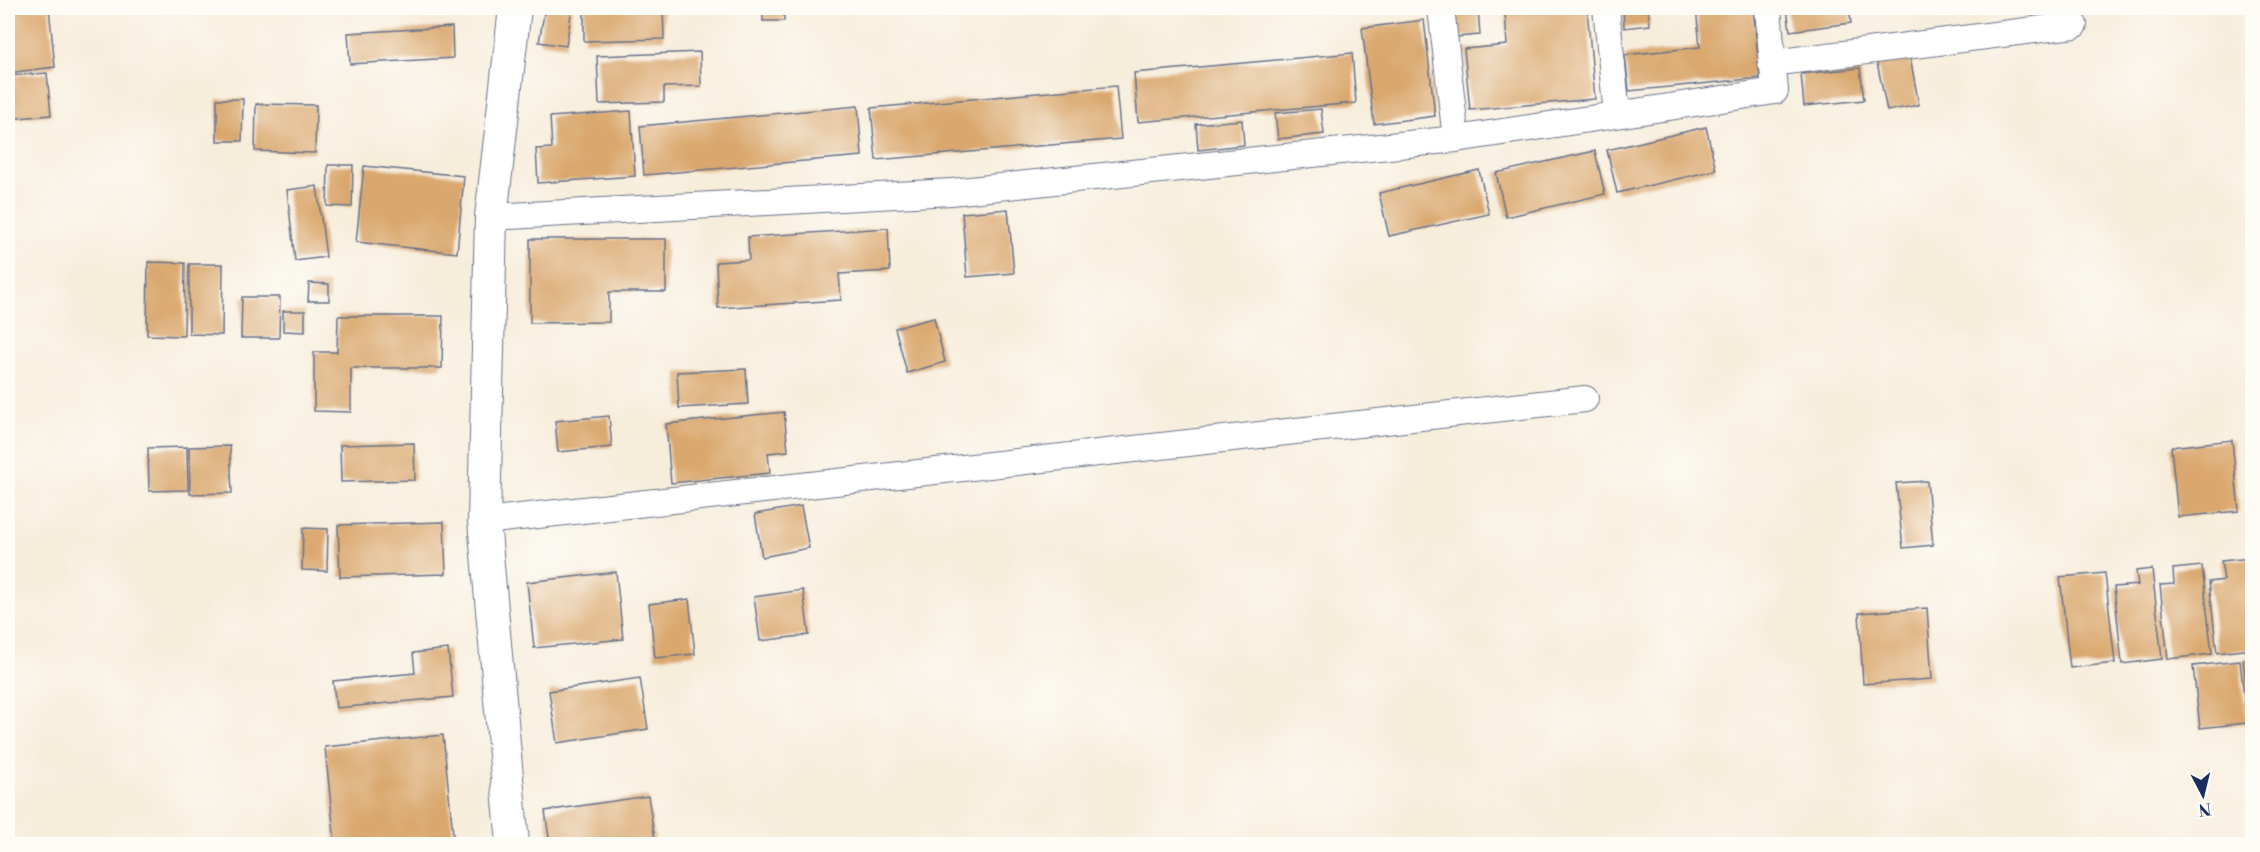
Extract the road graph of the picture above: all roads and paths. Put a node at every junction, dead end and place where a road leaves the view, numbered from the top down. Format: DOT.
graph roads {
  1 [pos="515,8"];
  2 [pos="1441,8"];
  3 [pos="1606,8"];
  4 [pos="1768,8"];
  5 [pos="2074,26"];
  6 [pos="1771,63"];
  7 [pos="1617,114"];
  8 [pos="1456,139"];
  9 [pos="491,217"];
  10 [pos="1585,399"];
  11 [pos="484,521"];
  12 [pos="513,844"];
  1 -- 9 [label="street"];
  2 -- 8 [label="street"];
  3 -- 7 [label="street"];
  4 -- 6 [label="street"];
  5 -- 6 [label="street"];
  6 -- 7 [label="street"];
  7 -- 8 [label="street"];
  8 -- 9 [label="street"];
  9 -- 11 [label="street"];
  10 -- 11 [label="street"];
  11 -- 12 [label="street"];
}
